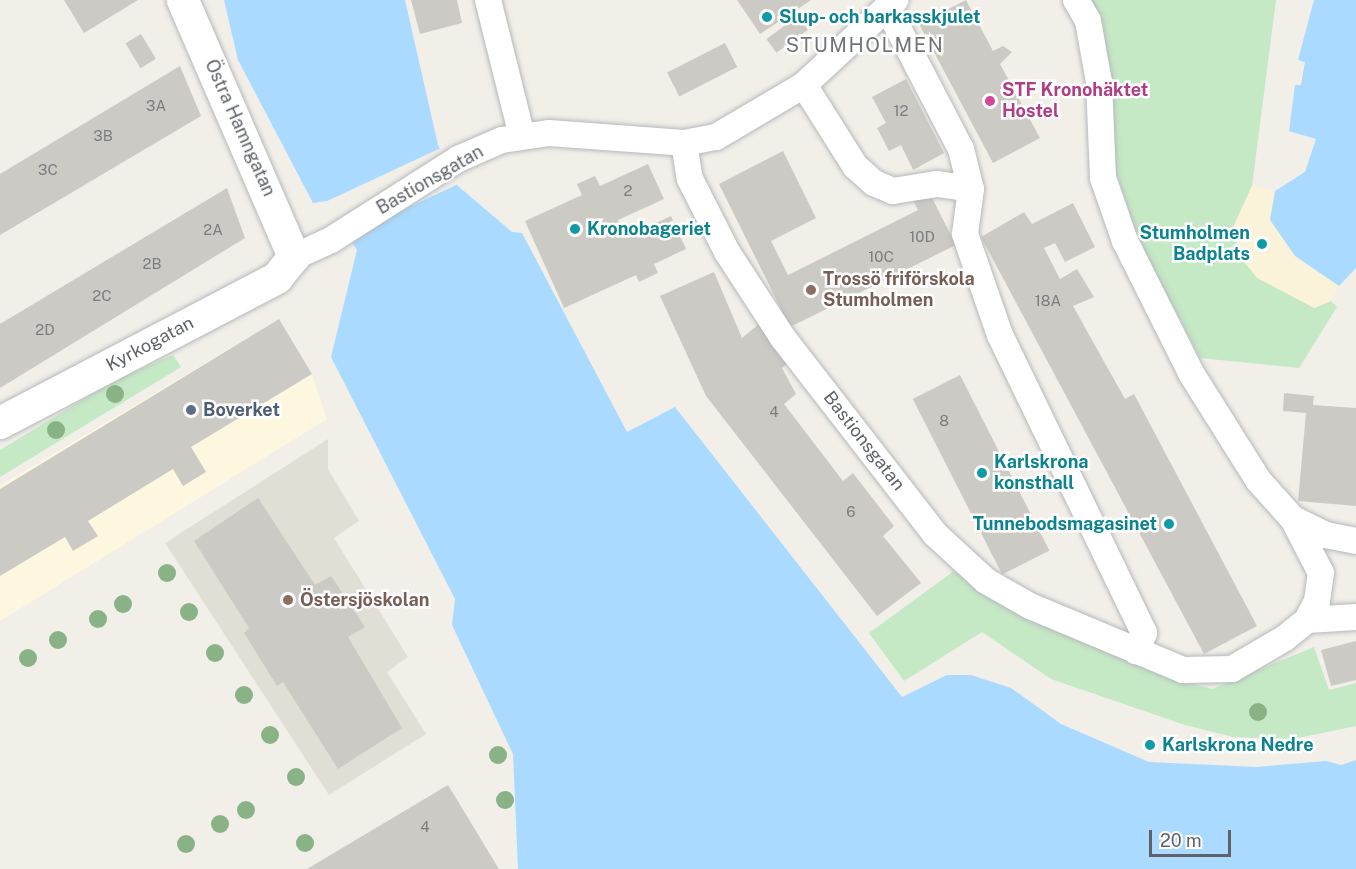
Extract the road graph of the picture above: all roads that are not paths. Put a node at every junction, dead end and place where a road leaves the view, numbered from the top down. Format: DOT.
graph roads {
  1 [pos="183,0"];
  2 [pos="488,0"];
  3 [pos="1076,0"];
  4 [pos="891,3"];
  5 [pos="804,85"];
  6 [pos="522,136"];
  7 [pos="684,143"];
  8 [pos="971,189"];
  9 [pos="294,257"];
  10 [pos="0,423"];
  11 [pos="1293,519"];
  12 [pos="1356,541"];
  13 [pos="1356,617"];
  14 [pos="1307,620"];
  15 [pos="1136,651"];
  1 -- 9 [label="street, Östra Hamngatan"];
  2 -- 6 [label="street"];
  3 -- 11 [label="street"];
  4 -- 5 [label="street, Bastionsgatan"];
  4 -- 8 [label="street, Bastionsgatan"];
  5 -- 7 [label="street, Bastionsgatan"];
  5 -- 8 [label="street"];
  6 -- 7 [label="street, Bastionsgatan"];
  6 -- 9 [label="street, Bastionsgatan"];
  7 -- 15 [label="street, Bastionsgatan"];
  8 -- 15 [label="street, Bastionsgatan"];
  9 -- 10 [label="street, Kyrkogatan"];
  11 -- 12 [label="street"];
  11 -- 14 [label="street"];
  13 -- 14 [label="street, Bastionsgatan"];
  14 -- 15 [label="street, Bastionsgatan"];
}
